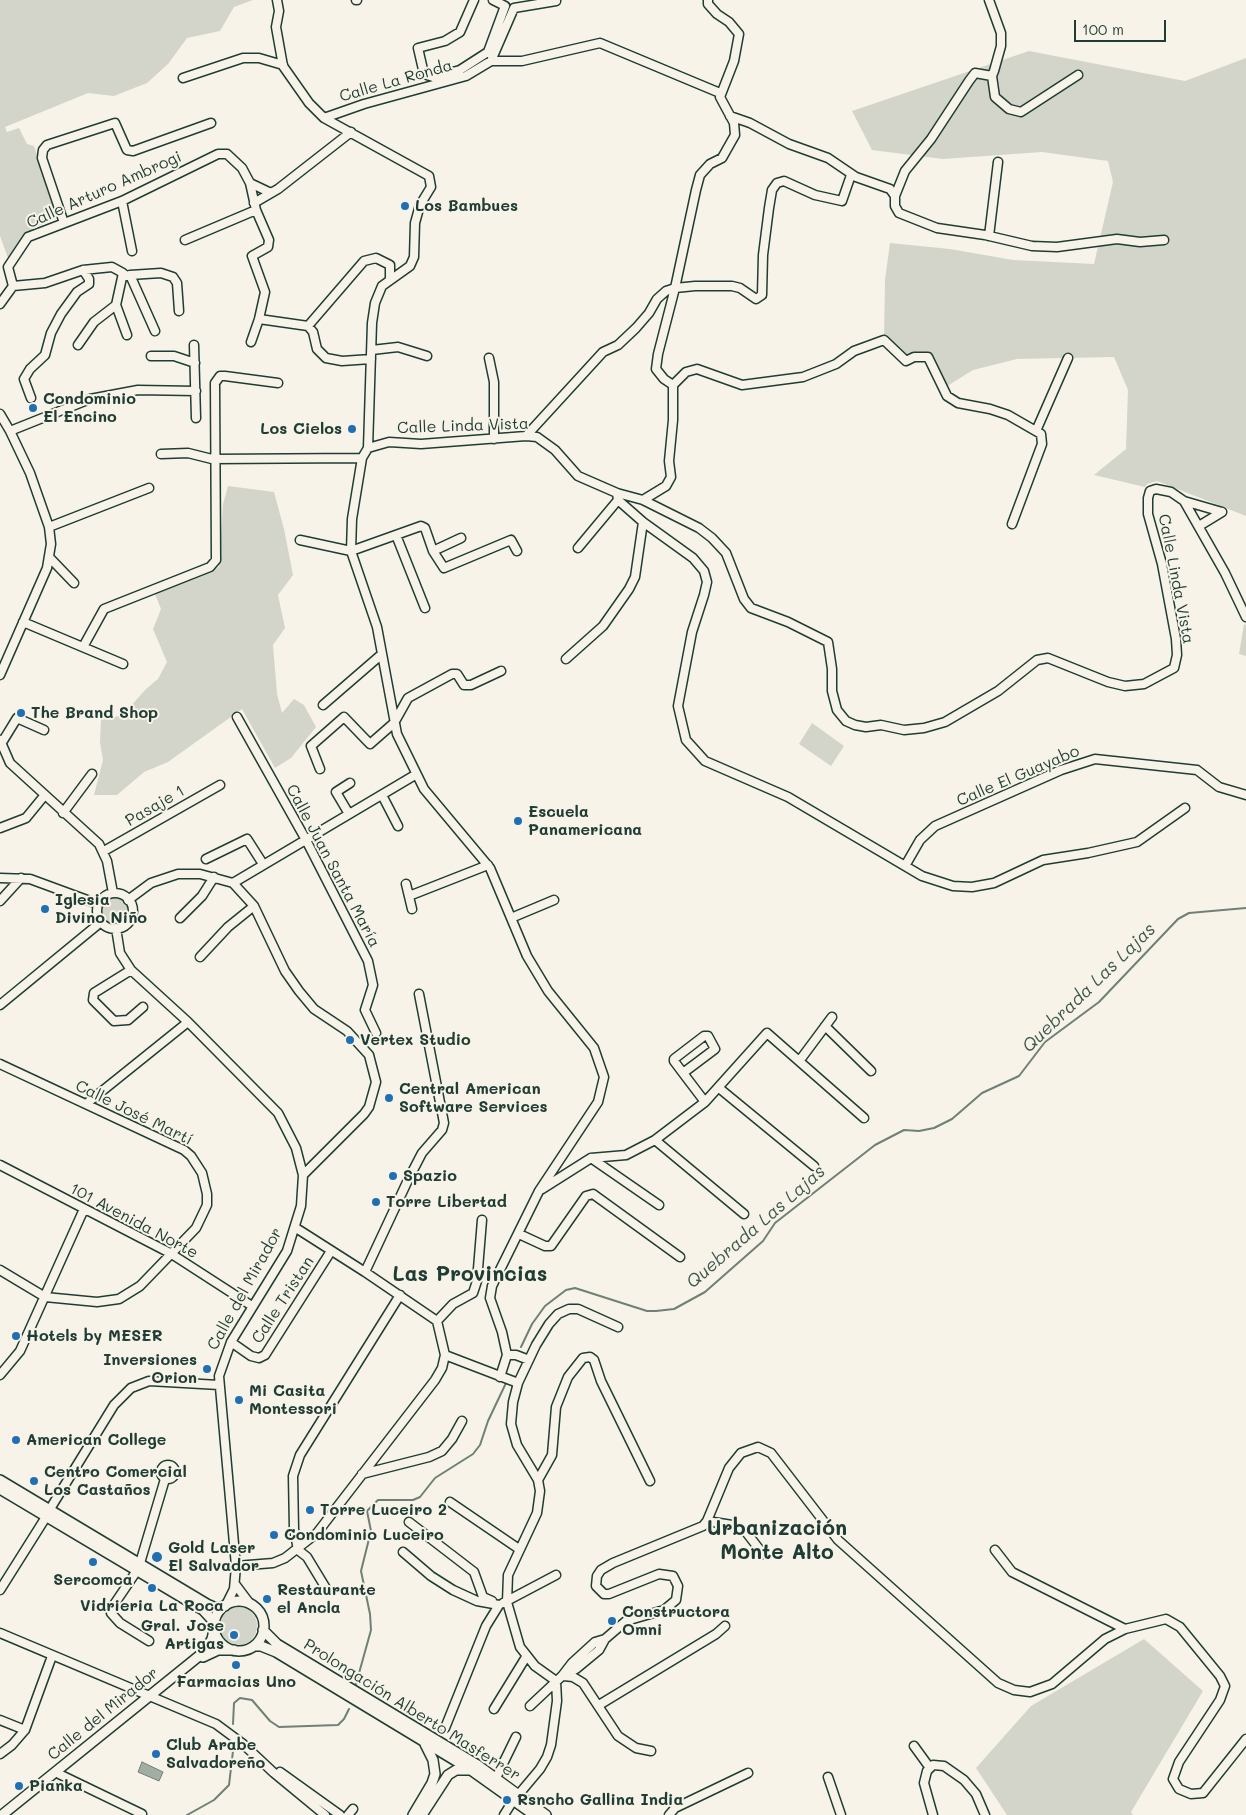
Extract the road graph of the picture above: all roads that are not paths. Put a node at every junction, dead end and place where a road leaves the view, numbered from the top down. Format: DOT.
graph roads {
  1 [pos="277,0"];
  2 [pos="474,0"];
  3 [pos="493,0"];
  4 [pos="555,0"];
  5 [pos="708,0"];
  6 [pos="989,0"];
  7 [pos="491,61"];
  8 [pos="283,66"];
  9 [pos="463,73"];
  10 [pos="1078,74"];
  11 [pos="992,76"];
  12 [pos="184,78"];
  13 [pos="720,93"];
  14 [pos="730,116"];
  15 [pos="324,118"];
  16 [pos="211,123"];
  17 [pos="351,132"];
  18 [pos="998,162"];
  19 [pos="852,174"];
  20 [pos="250,183"];
  21 [pos="271,192"];
  22 [pos="895,196"];
  23 [pos="122,200"];
  24 [pos="255,206"];
  25 [pos="64,223"];
  26 [pos="989,236"];
  27 [pos="185,240"];
  28 [pos="1164,240"];
  29 [pos="132,251"];
  30 [pos="0,263"];
  31 [pos="8,267"];
  32 [pos="83,270"];
  33 [pos="127,276"];
  34 [pos="390,278"];
  35 [pos="13,286"];
  36 [pos="675,288"];
  37 [pos="0,304"];
  38 [pos="116,305"];
  39 [pos="179,311"];
  40 [pos="260,319"];
  41 [pos="308,326"];
  42 [pos="155,331"];
  43 [pos="127,335"];
  44 [pos="251,342"];
  45 [pos="194,345"];
  46 [pos="78,346"];
  47 [pos="372,350"];
  48 [pos="151,356"];
  49 [pos="427,356"];
  50 [pos="489,358"];
  51 [pos="1068,358"];
  52 [pos="371,359"];
  53 [pos="194,363"];
  54 [pos="278,383"];
  55 [pos="673,385"];
  56 [pos="196,391"];
  57 [pos="31,398"];
  58 [pos="0,414"];
  59 [pos="196,418"];
  60 [pos="10,431"];
  61 [pos="1036,431"];
  62 [pos="526,436"];
  63 [pos="494,439"];
  64 [pos="368,448"];
  65 [pos="161,454"];
  66 [pos="362,458"];
  67 [pos="215,459"];
  68 [pos="149,488"];
  69 [pos="617,497"];
  70 [pos="644,500"];
  71 [pos="1184,501"];
  72 [pos="643,522"];
  73 [pos="1012,524"];
  74 [pos="1199,526"];
  75 [pos="49,527"];
  76 [pos="396,535"];
  77 [pos="461,538"];
  78 [pos="300,540"];
  79 [pos="578,548"];
  80 [pos="351,551"];
  81 [pos="433,551"];
  82 [pos="517,551"];
  83 [pos="50,558"];
  84 [pos="74,583"];
  85 [pos="425,608"];
  86 [pos="1246,618"];
  87 [pos="23,622"];
  88 [pos="83,647"];
  89 [pos="382,654"];
  90 [pos="566,659"];
  91 [pos="124,664"];
  92 [pos="501,671"];
  93 [pos="0,675"];
  94 [pos="323,705"];
  95 [pos="237,716"];
  96 [pos="394,722"];
  97 [pos="44,730"];
  98 [pos="1,742"];
  99 [pos="0,763"];
  100 [pos="10,763"];
  101 [pos="320,769"];
  102 [pos="92,774"];
  103 [pos="415,775"];
  104 [pos="350,784"];
  105 [pos="220,785"];
  106 [pos="382,794"];
  107 [pos="1246,795"];
  108 [pos="44,796"];
  109 [pos="1184,808"];
  110 [pos="63,813"];
  111 [pos="349,814"];
  112 [pos="398,826"];
  113 [pos="0,828"];
  114 [pos="306,840"];
  115 [pos="104,852"];
  116 [pos="206,859"];
  117 [pos="263,864"];
  118 [pos="488,865"];
  119 [pos="905,866"];
  120 [pos="214,877"];
  121 [pos="0,878"];
  122 [pos="21,878"];
  123 [pos="233,883"];
  124 [pos="406,884"];
  125 [pos="113,893"];
  126 [pos="409,896"];
  127 [pos="128,900"];
  128 [pos="554,900"];
  129 [pos="0,901"];
  130 [pos="98,904"];
  131 [pos="254,906"];
  132 [pos="412,908"];
  133 [pos="180,918"];
  134 [pos="511,918"];
  135 [pos="101,922"];
  136 [pos="116,928"];
  137 [pos="200,956"];
  138 [pos="131,970"];
  139 [pos="418,994"];
  140 [pos="0,1005"];
  141 [pos="143,1008"];
  142 [pos="832,1017"];
  143 [pos="188,1022"];
  144 [pos="825,1026"];
  145 [pos="376,1033"];
  146 [pos="800,1060"];
  147 [pos="0,1064"];
  148 [pos="870,1071"];
  149 [pos="682,1073"];
  150 [pos="719,1088"];
  151 [pos="705,1102"];
  152 [pos="86,1104"];
  153 [pos="864,1118"];
  154 [pos="655,1140"];
  155 [pos="592,1158"];
  156 [pos="0,1165"];
  157 [pos="814,1166"];
  158 [pos="303,1175"];
  159 [pos="539,1191"];
  160 [pos="659,1205"];
  161 [pos="84,1209"];
  162 [pos="744,1214"];
  163 [pos="482,1220"];
  164 [pos="296,1228"];
  165 [pos="519,1234"];
  166 [pos="331,1251"];
  167 [pos="170,1253"];
  168 [pos="680,1257"];
  169 [pos="0,1270"];
  170 [pos="365,1272"];
  171 [pos="400,1294"];
  172 [pos="45,1297"];
  173 [pos="252,1306"];
  174 [pos="437,1321"];
  175 [pos="618,1327"];
  176 [pos="231,1342"];
  177 [pos="445,1355"];
  178 [pos="508,1355"];
  179 [pos="529,1360"];
  180 [pos="2,1371"];
  181 [pos="500,1377"];
  182 [pos="518,1383"];
  183 [pos="218,1385"];
  184 [pos="462,1421"];
  185 [pos="362,1474"];
  186 [pos="165,1479"];
  187 [pos="0,1480"];
  188 [pos="538,1480"];
  189 [pos="650,1481"];
  190 [pos="0,1489"];
  191 [pos="450,1502"];
  192 [pos="48,1513"];
  193 [pos="707,1521"];
  194 [pos="409,1522"];
  195 [pos="519,1549"];
  196 [pos="298,1550"];
  197 [pos="995,1550"];
  198 [pos="403,1552"];
  199 [pos="763,1554"];
  200 [pos="140,1563"];
  201 [pos="236,1566"];
  202 [pos="136,1572"];
  203 [pos="556,1575"];
  204 [pos="236,1584"];
  205 [pos="0,1590"];
  206 [pos="327,1590"];
  207 [pos="503,1603"];
  208 [pos="250,1604"];
  209 [pos="225,1605"];
  210 [pos="214,1626"];
  211 [pos="725,1626"];
  212 [pos="1125,1629"];
  213 [pos="263,1630"];
  214 [pos="0,1633"];
  215 [pos="149,1641"];
  216 [pos="254,1646"];
  217 [pos="234,1650"];
  218 [pos="52,1656"];
  219 [pos="526,1657"];
  220 [pos="559,1679"];
  221 [pos="151,1697"];
  222 [pos="599,1705"];
  223 [pos="530,1706"];
  224 [pos="494,1708"];
  225 [pos="0,1720"];
  226 [pos="445,1728"];
  227 [pos="25,1730"];
  228 [pos="516,1737"];
  229 [pos="1246,1739"];
  230 [pos="423,1742"];
  231 [pos="914,1746"];
  232 [pos="651,1751"];
  233 [pos="0,1754"];
  234 [pos="267,1764"];
  235 [pos="930,1768"];
  236 [pos="471,1770"];
  237 [pos="748,1773"];
  238 [pos="60,1774"];
  239 [pos="828,1777"];
  240 [pos="496,1778"];
  241 [pos="516,1796"];
  242 [pos="142,1814"];
  243 [pos="2,1815"];
  244 [pos="9,1815"];
  245 [pos="325,1815"];
  246 [pos="340,1815"];
  247 [pos="348,1815"];
  248 [pos="354,1815"];
  249 [pos="413,1815"];
  250 [pos="422,1815"];
  251 [pos="504,1815"];
  252 [pos="534,1815"];
  253 [pos="546,1815"];
  254 [pos="669,1815"];
  255 [pos="841,1815"];
  256 [pos="932,1815"];
  257 [pos="985,1815"];
  1 -- 8 [label="street"];
  2 -- 9 [label="street"];
  3 -- 9 [label="street"];
  4 -- 7 [label="street"];
  5 -- 13 [label="street"];
  6 -- 11 [label="street"];
  7 -- 9 [label="street, Calle La Ronda"];
  7 -- 13 [label="street"];
  8 -- 12 [label="street"];
  8 -- 15 [label="street"];
  9 -- 15 [label="street, Calle La Ronda"];
  10 -- 11 [label="street"];
  11 -- 22 [label="street"];
  13 -- 14 [label="street"];
  14 -- 19 [label="street"];
  14 -- 36 [label="street"];
  15 -- 17 [label="street"];
  16 -- 25 [label="street"];
  17 -- 21 [label="street"];
  17 -- 34 [label="street"];
  18 -- 26 [label="street"];
  19 -- 22 [label="street"];
  19 -- 36 [label="street"];
  20 -- 21 [label="street"];
  20 -- 23 [label="street, Calle Arturo Ambrogi"];
  20 -- 24 [label="street, Calle Arturo Ambrogi"];
  21 -- 24 [label="street"];
  22 -- 26 [label="street"];
  23 -- 25 [label="street, Calle Arturo Ambrogi"];
  23 -- 29 [label="street"];
  24 -- 27 [label="street"];
  24 -- 40 [label="street, Calle Arturo Ambrogi"];
  25 -- 31 [label="street, Calle Arturo Ambrogi"];
  26 -- 28 [label="street"];
  30 -- 31 [label="street"];
  31 -- 35 [label="street"];
  32 -- 33 [label="street"];
  32 -- 35 [label="street"];
  32 -- 57 [label="street"];
  33 -- 38 [label="street"];
  33 -- 39 [label="street"];
  33 -- 42 [label="street"];
  34 -- 41 [label="street"];
  34 -- 47 [label="street"];
  35 -- 37 [label="street"];
  36 -- 55 [label="street"];
  36 -- 62 [label="street"];
  38 -- 43 [label="street"];
  38 -- 46 [label="street"];
  40 -- 41 [label="street"];
  40 -- 44 [label="street"];
  41 -- 52 [label="street"];
  45 -- 53 [label="street"];
  47 -- 49 [label="street"];
  47 -- 52 [label="street"];
  48 -- 53 [label="street"];
  50 -- 63 [label="street"];
  51 -- 61 [label="street"];
  52 -- 64 [label="street"];
  53 -- 56 [label="street"];
  54 -- 67 [label="street"];
  55 -- 61 [label="street"];
  55 -- 70 [label="street"];
  56 -- 59 [label="street"];
  56 -- 60 [label="street"];
  58 -- 60 [label="street"];
  60 -- 75 [label="street"];
  61 -- 73 [label="street"];
  62 -- 63 [label="street, Calle Linda Vista"];
  62 -- 69 [label="street, Calle Linda Vista"];
  63 -- 64 [label="street, Calle Linda Vista"];
  64 -- 66 [label="street"];
  65 -- 67 [label="street"];
  66 -- 67 [label="street"];
  66 -- 80 [label="street"];
  67 -- 88 [label="street"];
  68 -- 75 [label="street"];
  69 -- 70 [label="street, Calle Linda Vista"];
  69 -- 72 [label="street"];
  69 -- 79 [label="street"];
  70 -- 71 [label="street, Calle Linda Vista"];
  71 -- 74 [label="street, Calle Linda Vista"];
  71 -- 74 [label="street"];
  72 -- 90 [label="street"];
  72 -- 119 [label="street"];
  74 -- 86 [label="street, Calle Linda Vista"];
  75 -- 83 [label="street"];
  76 -- 80 [label="street"];
  76 -- 81 [label="street"];
  76 -- 85 [label="street"];
  77 -- 81 [label="street"];
  78 -- 80 [label="street"];
  80 -- 89 [label="street"];
  81 -- 82 [label="street"];
  83 -- 84 [label="street"];
  83 -- 87 [label="street"];
  87 -- 88 [label="street"];
  87 -- 93 [label="street"];
  88 -- 91 [label="street"];
  89 -- 94 [label="street"];
  89 -- 96 [label="street"];
  92 -- 96 [label="street"];
  95 -- 114 [label="street, Calle Juan Santa María"];
  96 -- 101 [label="street"];
  96 -- 103 [label="street"];
  97 -- 98 [label="street"];
  98 -- 100 [label="street"];
  99 -- 100 [label="street"];
  100 -- 108 [label="street"];
  102 -- 110 [label="street"];
  103 -- 106 [label="street"];
  103 -- 118 [label="street"];
  104 -- 111 [label="street"];
  105 -- 115 [label="street, Pasaje 1"];
  106 -- 111 [label="street"];
  106 -- 112 [label="street"];
  107 -- 119 [label="street, Calle El Guayabo"];
  108 -- 110 [label="street"];
  108 -- 113 [label="street"];
  109 -- 119 [label="street"];
  110 -- 115 [label="street"];
  111 -- 114 [label="street"];
  114 -- 117 [label="street"];
  114 -- 145 [label="street, Calle Juan Santa María"];
  115 -- 125 [label="street"];
  116 -- 117 [label="street"];
  117 -- 123 [label="street"];
  118 -- 126 [label="street"];
  118 -- 134 [label="street"];
  120 -- 123 [label="street"];
  120 -- 127 [label="street"];
  120 -- 133 [label="street"];
  121 -- 122 [label="street"];
  122 -- 129 [label="street"];
  122 -- 130 [label="street"];
  123 -- 131 [label="street"];
  124 -- 126 [label="street"];
  125 -- 127 [label="street"];
  125 -- 130 [label="street"];
  126 -- 132 [label="street"];
  127 -- 136 [label="street"];
  128 -- 134 [label="street"];
  130 -- 135 [label="street"];
  131 -- 137 [label="street"];
  131 -- 158 [label="street"];
  134 -- 159 [label="street"];
  135 -- 136 [label="street"];
  135 -- 140 [label="street"];
  136 -- 138 [label="street, Calle del Mirador"];
  138 -- 141 [label="street"];
  138 -- 143 [label="street, Calle del Mirador"];
  139 -- 170 [label="street"];
  142 -- 144 [label="street"];
  143 -- 152 [label="street"];
  143 -- 158 [label="street, Calle del Mirador"];
  144 -- 146 [label="street"];
  144 -- 148 [label="street"];
  146 -- 150 [label="street"];
  146 -- 153 [label="street"];
  147 -- 152 [label="street, Calle José Martí"];
  149 -- 149 [label="street"];
  149 -- 151 [label="street"];
  150 -- 151 [label="street"];
  150 -- 157 [label="street"];
  151 -- 154 [label="street"];
  152 -- 167 [label="street, Calle José Martí"];
  154 -- 155 [label="street"];
  154 -- 162 [label="street"];
  155 -- 159 [label="street"];
  155 -- 160 [label="street"];
  156 -- 161 [label="street, 101 Avenida Norte"];
  158 -- 164 [label="street, Calle del Mirador"];
  159 -- 165 [label="street"];
  161 -- 167 [label="street, 101 Avenida Norte"];
  161 -- 172 [label="street"];
  163 -- 174 [label="street"];
  164 -- 166 [label="street"];
  164 -- 173 [label="street, Calle del Mirador"];
  165 -- 168 [label="street"];
  165 -- 178 [label="street"];
  166 -- 170 [label="street"];
  166 -- 176 [label="street, Calle Tristan"];
  167 -- 172 [label="street, Calle José Martí"];
  167 -- 173 [label="street, 101 Avenida Norte"];
  169 -- 172 [label="street, Calle José Martí"];
  170 -- 171 [label="street"];
  171 -- 174 [label="street"];
  171 -- 196 [label="street"];
  172 -- 180 [label="street"];
  173 -- 176 [label="street, Calle del Mirador"];
  174 -- 177 [label="street"];
  175 -- 179 [label="street"];
  176 -- 183 [label="street, Calle del Mirador"];
  177 -- 181 [label="street"];
  177 -- 185 [label="street"];
  178 -- 179 [label="street"];
  178 -- 181 [label="street"];
  179 -- 182 [label="street"];
  181 -- 182 [label="street"];
  182 -- 188 [label="street"];
  183 -- 192 [label="street"];
  183 -- 201 [label="street, Calle del Mirador"];
  184 -- 185 [label="street"];
  185 -- 196 [label="street"];
  186 -- 200 [label="street"];
  187 -- 192 [label="main road"];
  188 -- 189 [label="street"];
  188 -- 195 [label="street"];
  190 -- 192 [label="main road"];
  191 -- 195 [label="street"];
  192 -- 200 [label="main road"];
  192 -- 202 [label="main road"];
  192 -- 205 [label="street"];
  193 -- 199 [label="street"];
  193 -- 212 [label="street"];
  193 -- 220 [label="street"];
  194 -- 207 [label="street"];
  195 -- 207 [label="street"];
  196 -- 201 [label="street"];
  196 -- 206 [label="street"];
  197 -- 212 [label="street"];
  198 -- 207 [label="street"];
  200 -- 209 [label="main road"];
  201 -- 204 [label="street, Calle del Mirador"];
  202 -- 210 [label="main road"];
  202 -- 215 [label="street"];
  203 -- 207 [label="street"];
  204 -- 208 [label="street"];
  204 -- 209 [label="street, Calle del Mirador"];
  207 -- 219 [label="street"];
  207 -- 226 [label="street"];
  208 -- 209 [label="main road"];
  208 -- 213 [label="main road"];
  209 -- 210 [label="main road"];
  210 -- 217 [label="main road"];
  210 -- 221 [label="main road, Calle del Mirador"];
  211 -- 222 [label="street"];
  212 -- 229 [label="street"];
  213 -- 216 [label="main road"];
  213 -- 240 [label="main road, Prolongación Alberto Masferrer"];
  214 -- 218 [label="street"];
  216 -- 217 [label="main road"];
  216 -- 230 [label="main road, Prolongación Alberto Masferrer"];
  217 -- 221 [label="main road, Calle del Mirador"];
  218 -- 221 [label="street"];
  218 -- 227 [label="street"];
  219 -- 220 [label="street"];
  219 -- 224 [label="street"];
  220 -- 222 [label="street"];
  220 -- 223 [label="street"];
  220 -- 241 [label="street"];
  221 -- 234 [label="street"];
  221 -- 238 [label="main road, Calle del Mirador"];
  221 -- 243 [label="main road, Calle del Mirador"];
  222 -- 232 [label="street"];
  225 -- 227 [label="street"];
  227 -- 233 [label="street"];
  228 -- 240 [label="street"];
  230 -- 236 [label="main road, Prolongación Alberto Masferrer"];
  230 -- 249 [label="main road"];
  231 -- 235 [label="street"];
  234 -- 245 [label="street"];
  234 -- 246 [label="street"];
  235 -- 256 [label="street"];
  235 -- 257 [label="street"];
  236 -- 241 [label="main road, Prolongación Alberto Masferrer"];
  236 -- 250 [label="main road"];
  237 -- 254 [label="street"];
  238 -- 242 [label="street"];
  238 -- 244 [label="main road, Calle del Mirador"];
  239 -- 255 [label="street"];
  240 -- 241 [label="main road, Prolongación Alberto Masferrer"];
  241 -- 251 [label="street"];
  241 -- 252 [label="main road, Prolongación Alberto Masferrer"];
  241 -- 253 [label="main road, Prolongación Alberto Masferrer"];
  247 -- 248 [label="street"];
}
